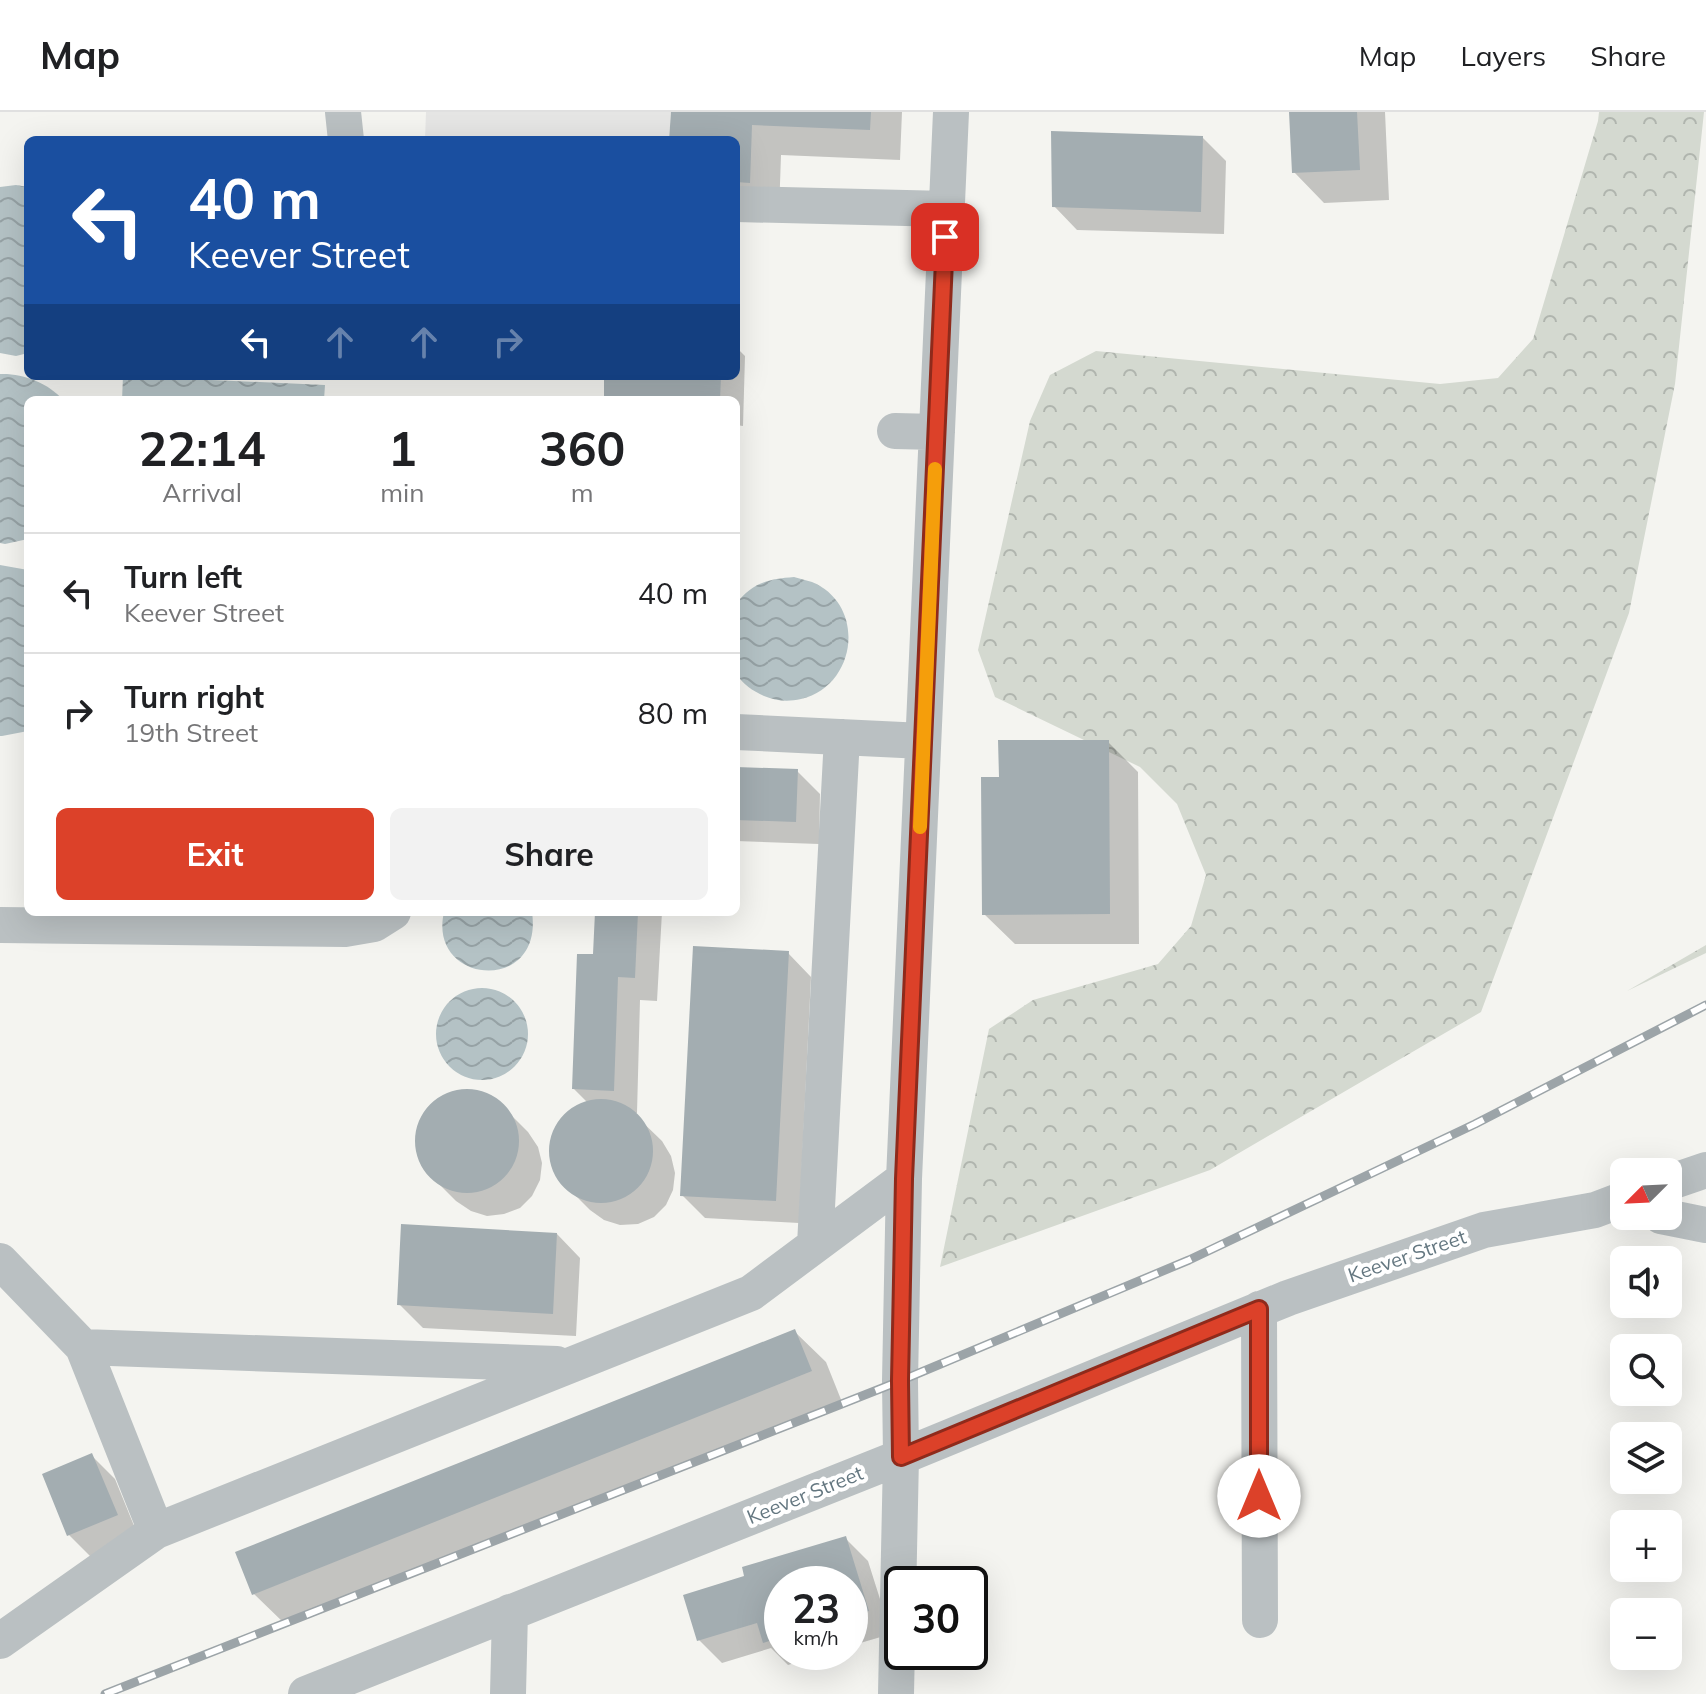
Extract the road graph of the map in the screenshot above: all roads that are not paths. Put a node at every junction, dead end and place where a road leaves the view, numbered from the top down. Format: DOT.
graph roads {
  1 [pos="343,112"];
  2 [pos="951,112"];
  3 [pos="346,136"];
  4 [pos="740,204"];
  5 [pos="947,209"];
  6 [pos="895,431"];
  7 [pos="937,432"];
  8 [pos="740,732"];
  9 [pos="842,737"];
  10 [pos="923,741"];
  11 [pos="387,916"];
  12 [pos="0,925"];
  13 [pos="1706,1170"];
  14 [pos="1682,1178"];
  15 [pos="904,1179"];
  16 [pos="1610,1207"];
  17 [pos="1682,1220"];
  18 [pos="1706,1225"];
  19 [pos="815,1245"];
  20 [pos="0,1261"];
  21 [pos="1259,1309"];
  22 [pos="83,1347"];
  23 [pos="571,1365"];
  24 [pos="901,1457"];
  25 [pos="156,1531"];
  26 [pos="510,1612"];
  27 [pos="1260,1620"];
  28 [pos="0,1641"];
  29 [pos="306,1694"];
  30 [pos="508,1694"];
  31 [pos="896,1694"];
  1 -- 3 [label="street"];
  2 -- 5 [label="street"];
  4 -- 5 [label="street"];
  5 -- 7 [label="street"];
  6 -- 7 [label="street"];
  7 -- 10 [label="street"];
  8 -- 9 [label="street"];
  9 -- 10 [label="street"];
  9 -- 19 [label="street"];
  10 -- 15 [label="street"];
  11 -- 12 [label="street"];
  13 -- 14 [label="street"];
  15 -- 19 [label="street"];
  15 -- 24 [label="street"];
  16 -- 21 [label="street, Keever Street"];
  17 -- 18 [label="street"];
  19 -- 23 [label="street"];
  20 -- 22 [label="street"];
  21 -- 24 [label="street, Keever Street"];
  21 -- 27 [label="street"];
  22 -- 23 [label="street"];
  22 -- 25 [label="street"];
  23 -- 25 [label="street"];
  24 -- 26 [label="street, Keever Street"];
  24 -- 31 [label="street"];
  25 -- 28 [label="street"];
  26 -- 29 [label="street, Keever Street"];
  26 -- 30 [label="street"];
}
